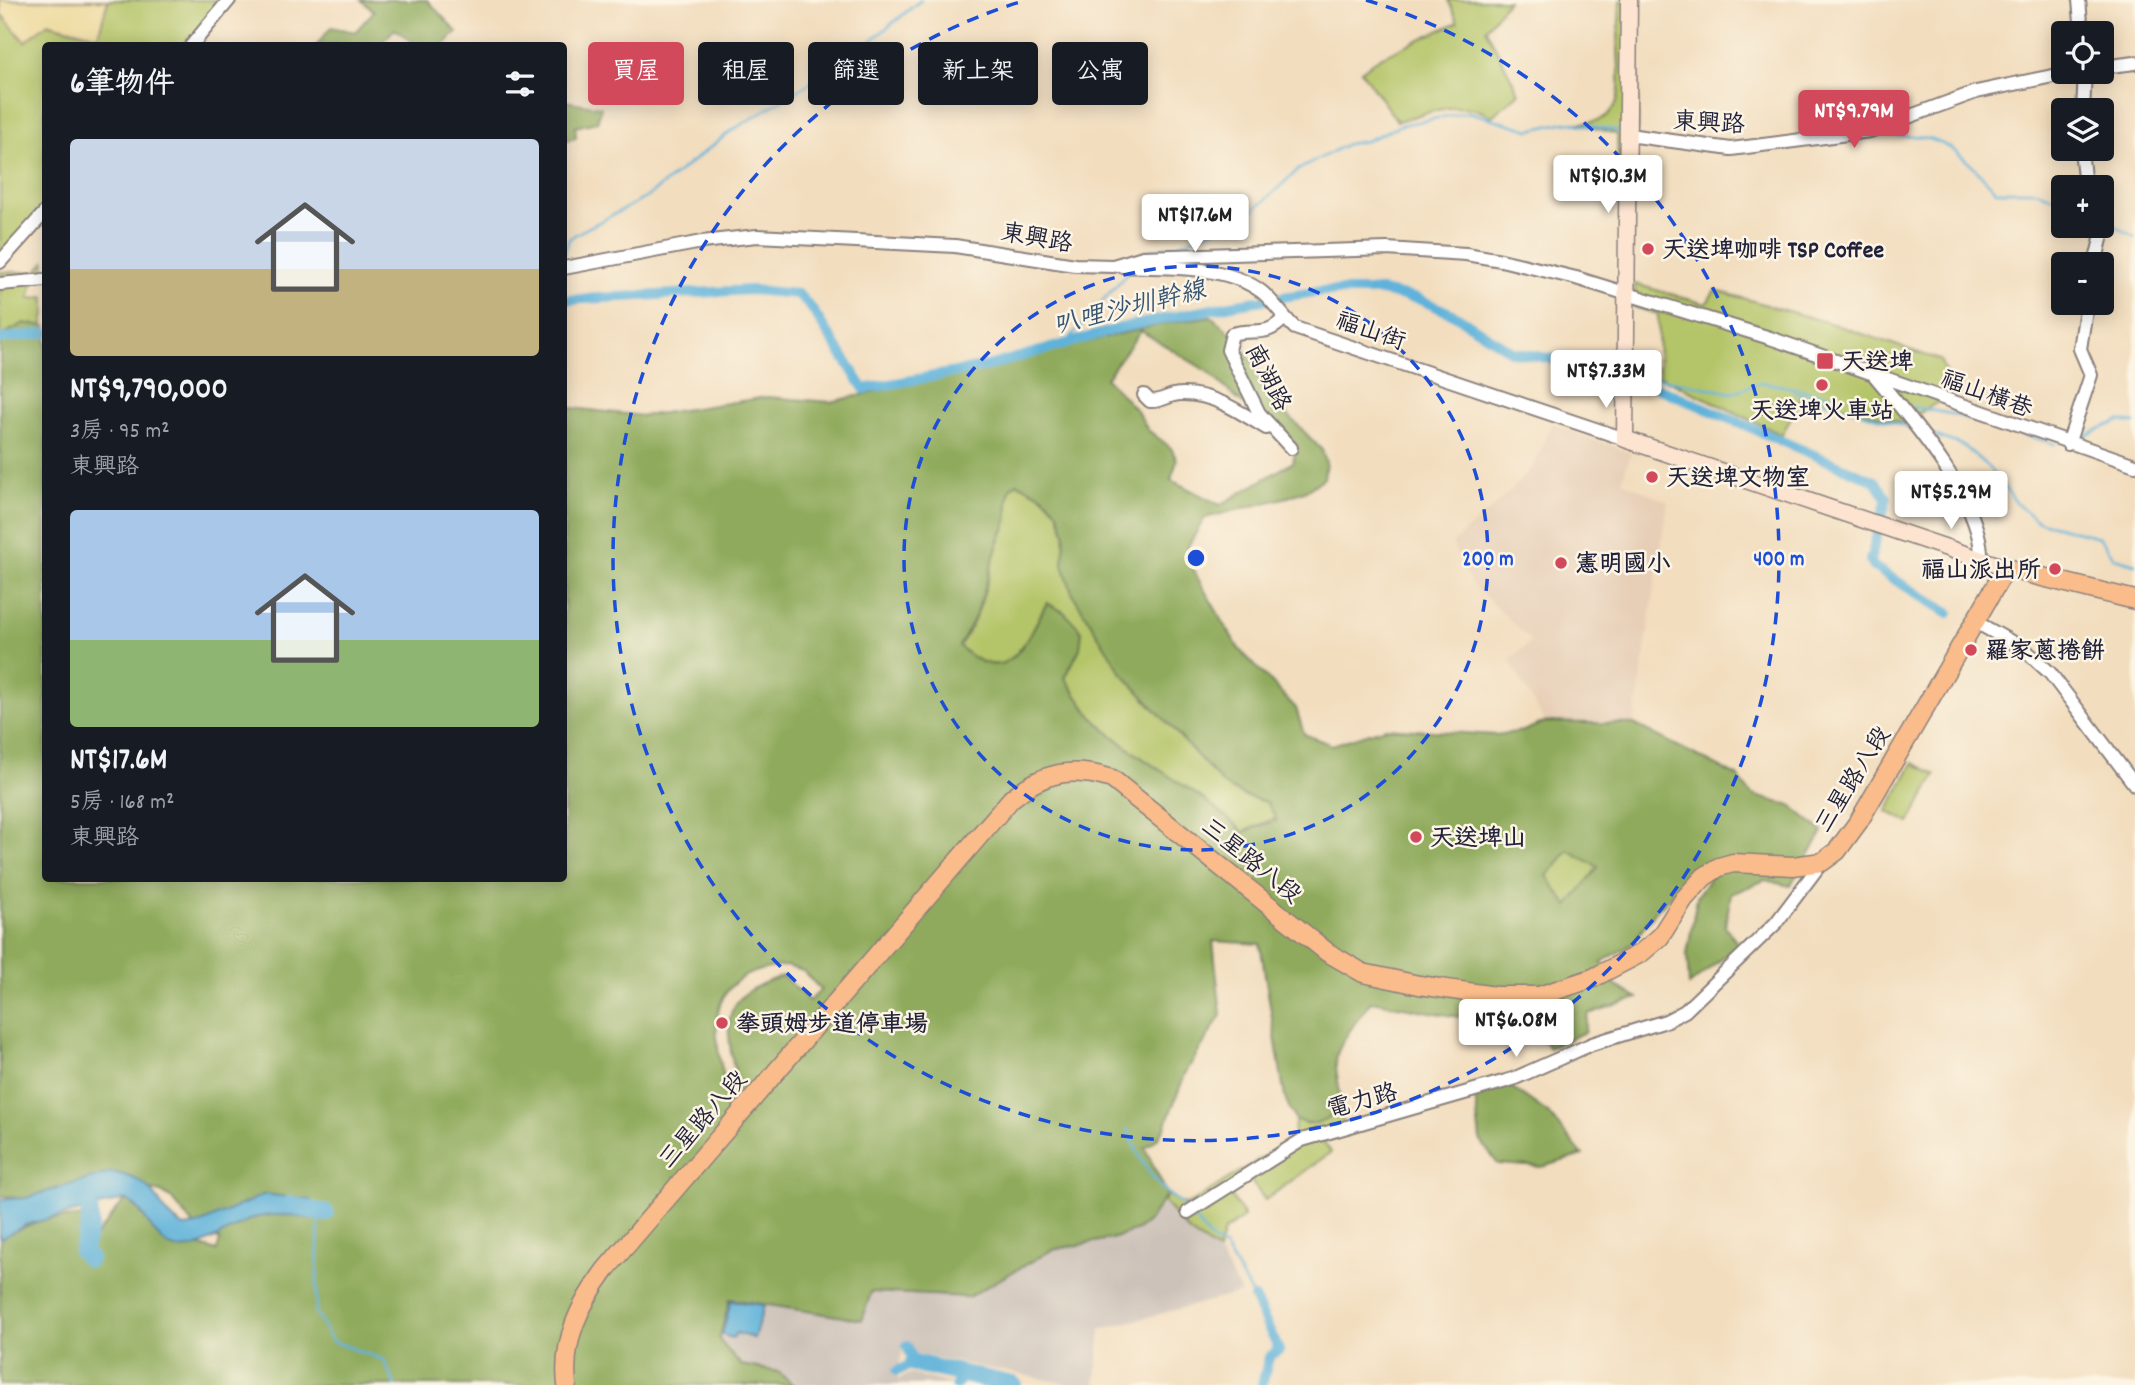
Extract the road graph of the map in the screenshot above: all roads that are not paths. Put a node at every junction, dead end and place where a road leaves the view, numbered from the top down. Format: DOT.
graph roads {
  1 [pos="229,0"];
  2 [pos="1629,0"];
  3 [pos="2079,0"];
  4 [pos="2081,21"];
  5 [pos="194,42"];
  6 [pos="2135,63"];
  7 [pos="2114,66"];
  8 [pos="2051,76"];
  9 [pos="1628,135"];
  10 [pos="42,215"];
  11 [pos="0,262"];
  12 [pos="1113,266"];
  13 [pos="567,267"];
  14 [pos="42,280"];
  15 [pos="0,284"];
  16 [pos="1625,295"];
  17 [pos="2085,315"];
  18 [pos="1284,318"];
  19 [pos="1874,375"];
  20 [pos="1921,392"];
  21 [pos="1144,395"];
  22 [pos="1901,407"];
  23 [pos="1278,436"];
  24 [pos="1625,439"];
  25 [pos="2068,444"];
  26 [pos="1291,447"];
  27 [pos="2135,466"];
  28 [pos="1981,560"];
  29 [pos="2006,568"];
  30 [pos="2135,600"];
  31 [pos="1974,621"];
  32 [pos="2135,785"];
  33 [pos="1822,862"];
  34 [pos="1188,1212"];
  35 [pos="567,1385"];
  1 -- 5 [label="street"];
  2 -- 9 [label="street"];
  3 -- 4 [label="street"];
  6 -- 7 [label="street"];
  8 -- 9 [label="street, 東興路"];
  9 -- 16 [label="street"];
  10 -- 11 [label="street"];
  12 -- 13 [label="street, 東興路"];
  12 -- 16 [label="street, 東興路"];
  12 -- 18 [label="street, 福山街"];
  14 -- 15 [label="street"];
  16 -- 19 [label="street, 福山橫巷"];
  16 -- 24 [label="street"];
  17 -- 25 [label="street"];
  18 -- 23 [label="street, 南湖路"];
  18 -- 24 [label="street, 福山街"];
  19 -- 20 [label="street, 福山橫巷"];
  19 -- 22 [label="street"];
  20 -- 22 [label="street"];
  20 -- 25 [label="street, 福山橫巷"];
  21 -- 23 [label="street"];
  22 -- 28 [label="street"];
  23 -- 26 [label="street, 南湖路"];
  24 -- 28 [label="street, 福山街"];
  25 -- 27 [label="street, 福山橫巷"];
  28 -- 29 [label="street, 福山街"];
  29 -- 30 [label="main road"];
  29 -- 31 [label="main road, 三星路八段"];
  31 -- 32 [label="street"];
  31 -- 33 [label="main road, 三星路八段"];
  33 -- 34 [label="street, 電力路"];
  33 -- 35 [label="main road, 三星路八段"];
}
